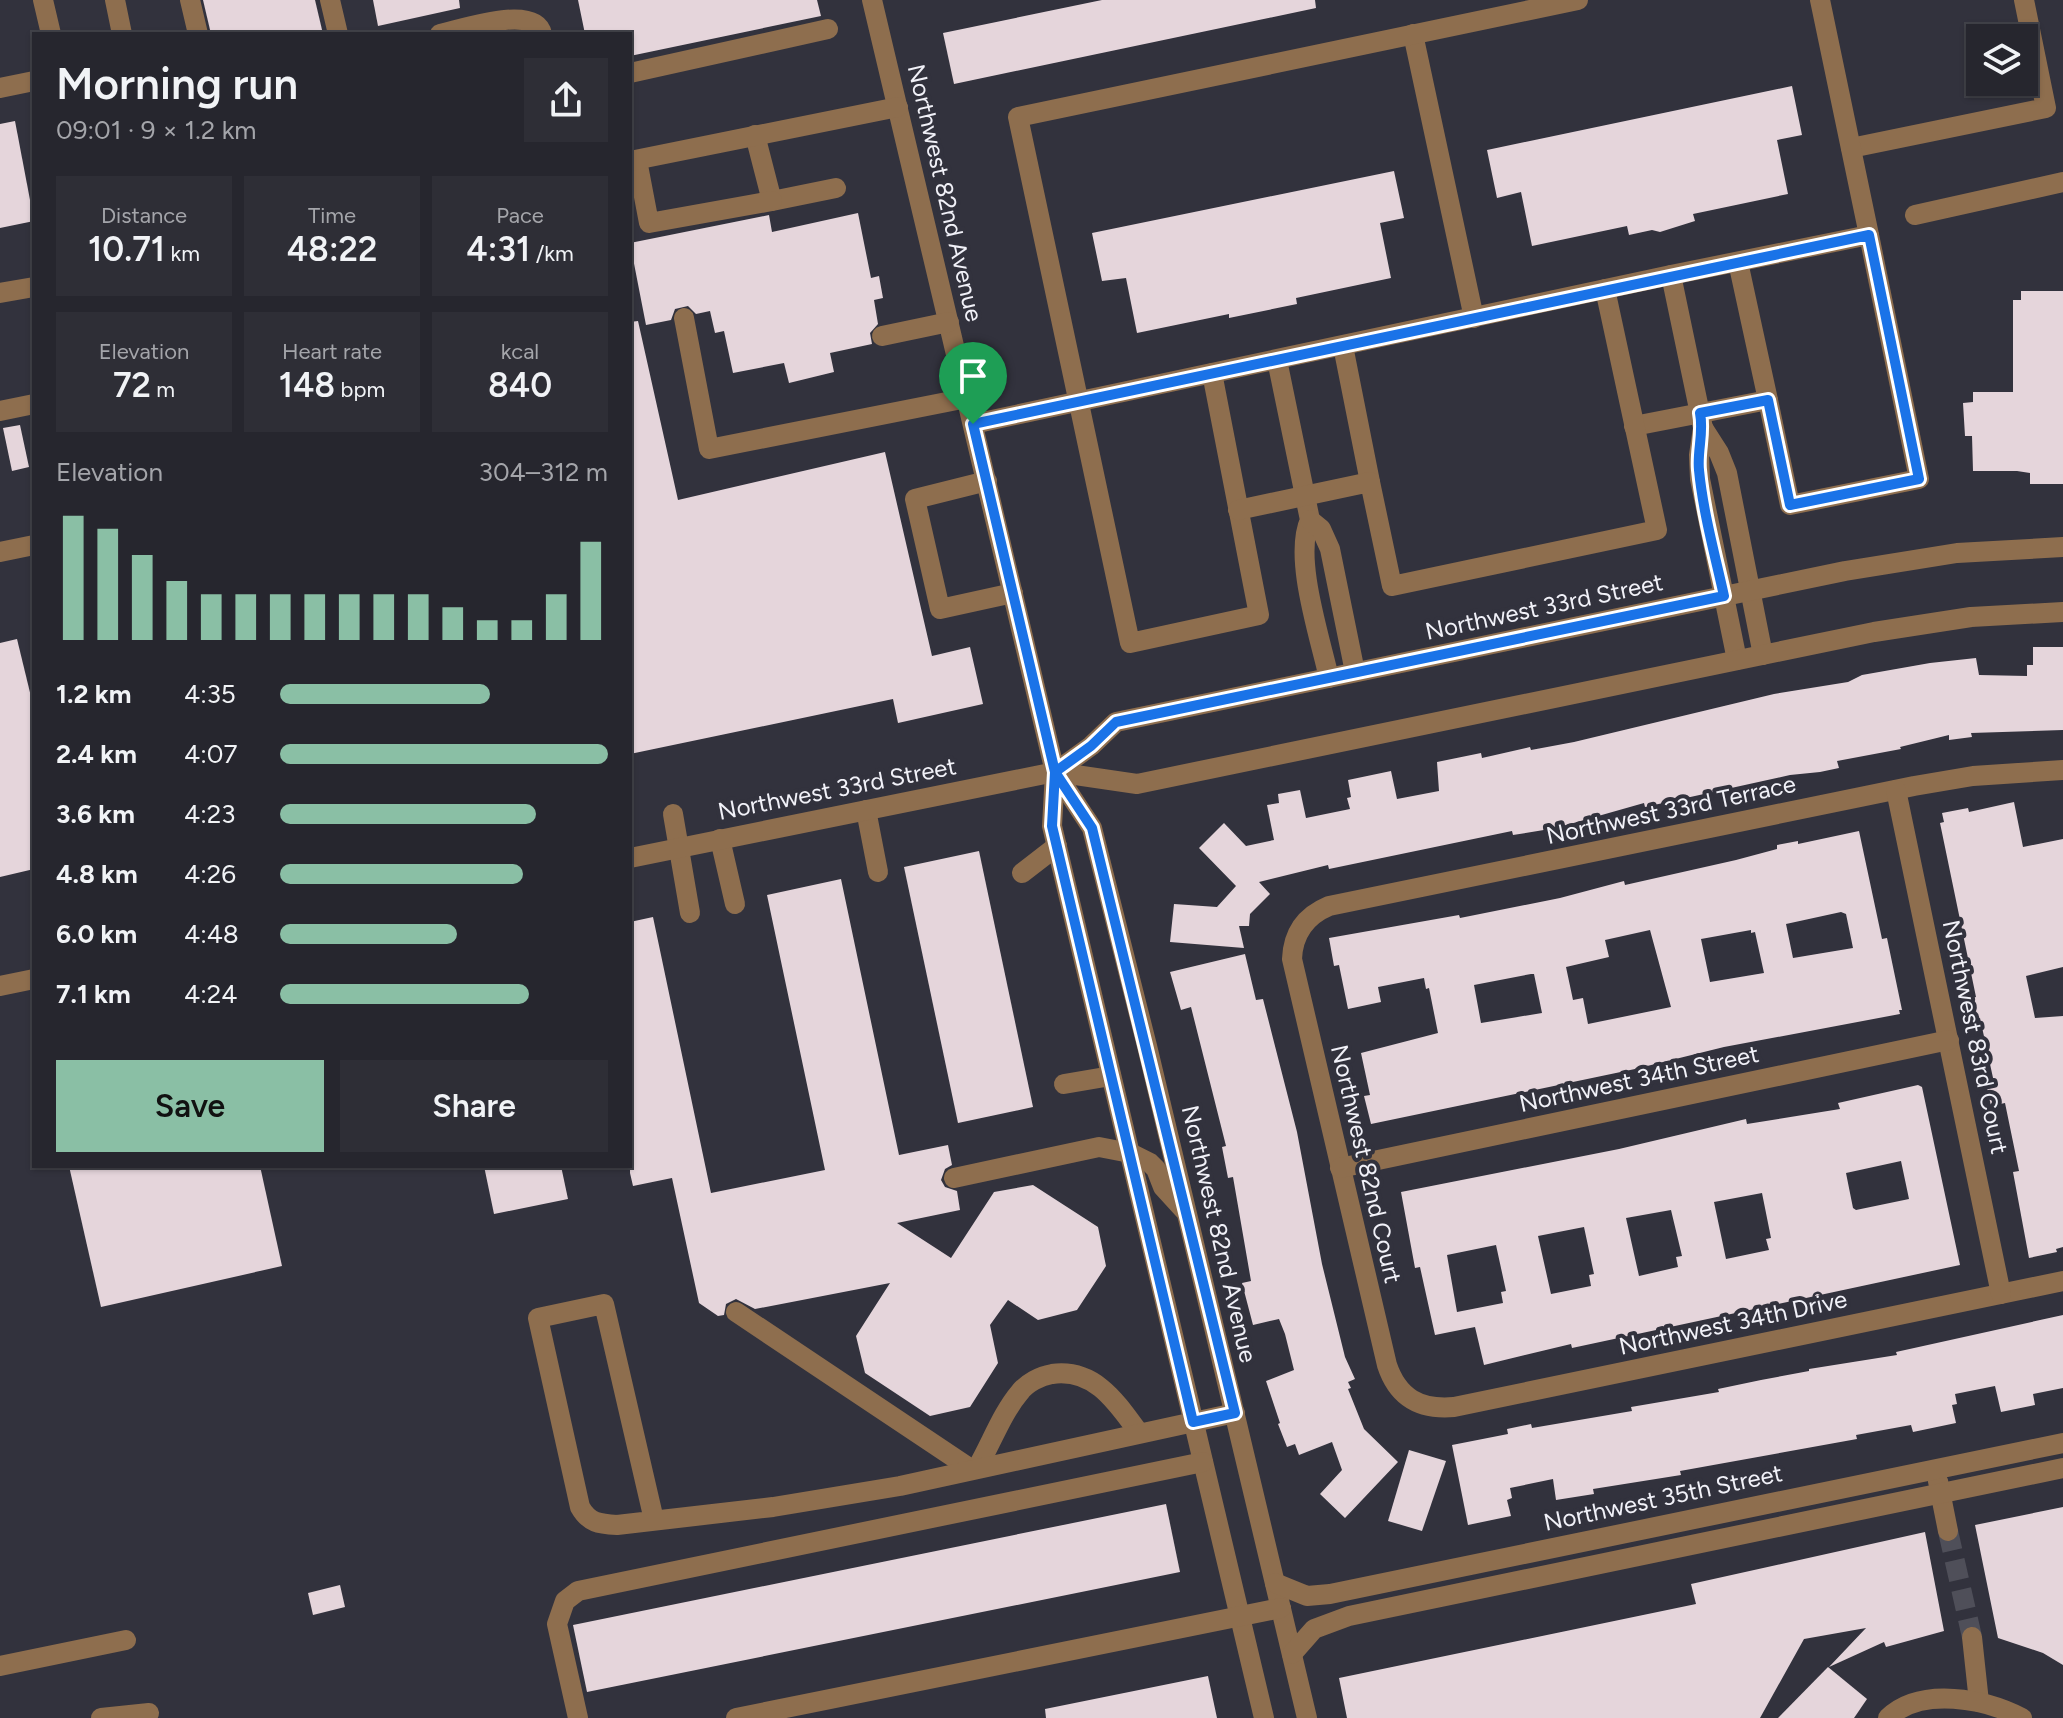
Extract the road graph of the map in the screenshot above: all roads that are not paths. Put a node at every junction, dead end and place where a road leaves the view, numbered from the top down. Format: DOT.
graph roads {
  1 [pos="43,0"];
  2 [pos="115,0"];
  3 [pos="190,0"];
  4 [pos="330,0"];
  5 [pos="872,0"];
  6 [pos="1578,0"];
  7 [pos="1820,0"];
  8 [pos="2024,0"];
  9 [pos="828,29"];
  10 [pos="51,32"];
  11 [pos="122,32"];
  12 [pos="198,32"];
  13 [pos="338,32"];
  14 [pos="449,32"];
  15 [pos="541,32"];
  16 [pos="1413,34"];
  17 [pos="632,73"];
  18 [pos="32,81"];
  19 [pos="0,88"];
  20 [pos="898,107"];
  21 [pos="755,135"];
  22 [pos="1851,148"];
  23 [pos="633,160"];
  24 [pos="2063,182"];
  25 [pos="836,188"];
  26 [pos="772,201"];
  27 [pos="1915,215"];
  28 [pos="1869,235"];
  29 [pos="1738,262"];
  30 [pos="1671,275"];
  31 [pos="32,287"];
  32 [pos="1605,289"];
  33 [pos="0,293"];
  34 [pos="684,318"];
  35 [pos="1474,318"];
  36 [pos="949,322"];
  37 [pos="882,336"];
  38 [pos="1343,346"];
  39 [pos="1277,360"];
  40 [pos="1212,373"];
  41 [pos="967,398"];
  42 [pos="1768,400"];
  43 [pos="1079,402"];
  44 [pos="32,404"];
  45 [pos="0,411"];
  46 [pos="1702,421"];
  47 [pos="973,424"];
  48 [pos="1634,426"];
  49 [pos="987,481"];
  50 [pos="1370,482"];
  51 [pos="1305,496"];
  52 [pos="1238,510"];
  53 [pos="1310,520"];
  54 [pos="32,545"];
  55 [pos="2063,547"];
  56 [pos="0,552"];
  57 [pos="1750,590"];
  58 [pos="1013,593"];
  59 [pos="1724,596"];
  60 [pos="2063,612"];
  61 [pos="1763,655"];
  62 [pos="1737,660"];
  63 [pos="1355,672"];
  64 [pos="1329,678"];
  65 [pos="2063,770"];
  66 [pos="1055,772"];
  67 [pos="1896,790"];
  68 [pos="866,810"];
  69 [pos="673,814"];
  70 [pos="720,839"];
  71 [pos="1057,846"];
  72 [pos="679,848"];
  73 [pos="632,858"];
  74 [pos="878,872"];
  75 [pos="1022,873"];
  76 [pos="735,904"];
  77 [pos="690,913"];
  78 [pos="1299,929"];
  79 [pos="32,979"];
  80 [pos="0,986"];
  81 [pos="1949,1040"];
  82 [pos="1111,1076"];
  83 [pos="1064,1084"];
  84 [pos="1130,1153"];
  85 [pos="1340,1168"];
  86 [pos="954,1178"];
  87 [pos="1187,1213"];
  88 [pos="2063,1281"];
  89 [pos="2001,1294"];
  90 [pos="736,1312"];
  91 [pos="1414,1402"];
  92 [pos="1235,1413"];
  93 [pos="1193,1422"];
  94 [pos="1139,1433"];
  95 [pos="2063,1443"];
  96 [pos="1203,1462"];
  97 [pos="2063,1468"];
  98 [pos="974,1469"];
  99 [pos="1936,1469"];
  100 [pos="1940,1494"];
  101 [pos="654,1520"];
  102 [pos="1948,1531"];
  103 [pos="1593,1539"];
  104 [pos="1598,1565"];
  105 [pos="1275,1583"];
  106 [pos="1281,1608"];
  107 [pos="1240,1616"];
  108 [pos="1972,1637"];
  109 [pos="126,1640"];
  110 [pos="1292,1654"];
  111 [pos="0,1666"];
  112 [pos="1979,1702"];
  113 [pos="149,1713"];
  114 [pos="101,1718"];
  115 [pos="578,1718"];
  116 [pos="736,1718"];
  117 [pos="1264,1718"];
  118 [pos="1307,1718"];
  119 [pos="1888,1718"];
  120 [pos="2022,1718"];
  1 -- 10 [label="street"];
  2 -- 11 [label="street"];
  3 -- 12 [label="street"];
  4 -- 13 [label="street"];
  5 -- 20 [label="street, Northwest 82nd Avenue"];
  6 -- 16 [label="street"];
  7 -- 22 [label="street"];
  8 -- 22 [label="street"];
  9 -- 17 [label="street"];
  14 -- 15 [label="street"];
  16 -- 35 [label="street"];
  16 -- 43 [label="street"];
  18 -- 19 [label="street"];
  20 -- 21 [label="street"];
  20 -- 36 [label="street, Northwest 82nd Avenue"];
  21 -- 23 [label="street"];
  21 -- 26 [label="street"];
  22 -- 28 [label="street"];
  23 -- 26 [label="street"];
  24 -- 27 [label="street"];
  25 -- 26 [label="street"];
  28 -- 29 [label="street"];
  28 -- 42 [label="street"];
  29 -- 30 [label="street"];
  29 -- 42 [label="street"];
  30 -- 32 [label="street"];
  30 -- 46 [label="street"];
  31 -- 33 [label="street"];
  32 -- 35 [label="street"];
  32 -- 48 [label="street"];
  34 -- 41 [label="street"];
  35 -- 38 [label="street"];
  36 -- 37 [label="street"];
  36 -- 41 [label="street, Northwest 82nd Avenue"];
  38 -- 39 [label="street"];
  38 -- 50 [label="street"];
  39 -- 40 [label="street"];
  39 -- 51 [label="street"];
  40 -- 43 [label="street"];
  40 -- 52 [label="street"];
  41 -- 47 [label="street, Northwest 82nd Avenue"];
  42 -- 46 [label="street"];
  43 -- 47 [label="street"];
  43 -- 52 [label="street"];
  44 -- 45 [label="street"];
  46 -- 48 [label="street"];
  46 -- 57 [label="street"];
  46 -- 59 [label="street"];
  47 -- 49 [label="street, Northwest 82nd Avenue"];
  48 -- 50 [label="street"];
  49 -- 58 [label="street, Northwest 82nd Avenue"];
  49 -- 58 [label="street"];
  50 -- 51 [label="street"];
  51 -- 52 [label="street"];
  51 -- 53 [label="street"];
  53 -- 63 [label="street"];
  53 -- 64 [label="street"];
  54 -- 56 [label="street"];
  55 -- 57 [label="street, Northwest 33rd Street"];
  57 -- 59 [label="street, Northwest 33rd Street"];
  57 -- 61 [label="street"];
  58 -- 66 [label="street, Northwest 82nd Avenue"];
  59 -- 62 [label="street"];
  59 -- 63 [label="street, Northwest 33rd Street"];
  60 -- 61 [label="street, Northwest 33rd Street"];
  61 -- 62 [label="street, Northwest 33rd Street"];
  62 -- 66 [label="street, Northwest 33rd Street"];
  63 -- 64 [label="street, Northwest 33rd Street"];
  64 -- 66 [label="street, Northwest 33rd Street"];
  65 -- 67 [label="street, Northwest 33rd Terrace"];
  66 -- 68 [label="street, Northwest 33rd Street"];
  66 -- 71 [label="street, Northwest 82nd Avenue"];
  66 -- 87 [label="street, Northwest 82nd Avenue"];
  67 -- 78 [label="street, Northwest 33rd Terrace"];
  67 -- 81 [label="street, Northwest 83rd Court"];
  68 -- 70 [label="street, Northwest 33rd Street"];
  68 -- 74 [label="street"];
  69 -- 72 [label="street"];
  70 -- 72 [label="street, Northwest 33rd Street"];
  70 -- 76 [label="street"];
  71 -- 75 [label="street"];
  71 -- 82 [label="street, Northwest 82nd Avenue"];
  72 -- 73 [label="street, Northwest 33rd Street"];
  72 -- 77 [label="street"];
  78 -- 85 [label="street, Northwest 82nd Court"];
  79 -- 80 [label="street"];
  81 -- 85 [label="street, Northwest 34th Street"];
  81 -- 89 [label="street, Northwest 83rd Court"];
  82 -- 83 [label="street"];
  82 -- 84 [label="street, Northwest 82nd Avenue"];
  84 -- 86 [label="street"];
  84 -- 87 [label="street"];
  84 -- 93 [label="street, Northwest 82nd Avenue"];
  85 -- 91 [label="street, Northwest 82nd Court"];
  87 -- 92 [label="street, Northwest 82nd Avenue"];
  88 -- 89 [label="street, Northwest 34th Drive"];
  89 -- 91 [label="street, Northwest 34th Drive"];
  90 -- 98 [label="street"];
  92 -- 93 [label="street"];
  92 -- 105 [label="street, Northwest 82nd Avenue"];
  93 -- 94 [label="street"];
  93 -- 96 [label="street, Northwest 82nd Avenue"];
  94 -- 98 [label="street"];
  94 -- 98 [label="street"];
  95 -- 99 [label="street, Northwest 35th Street"];
  96 -- 107 [label="street, Northwest 82nd Avenue"];
  96 -- 115 [label="street"];
  97 -- 100 [label="street"];
  98 -- 101 [label="street"];
  99 -- 100 [label="street"];
  99 -- 103 [label="street, Northwest 35th Street"];
  100 -- 102 [label="street"];
  100 -- 104 [label="street"];
  101 -- 101 [label="street"];
  103 -- 104 [label="street"];
  103 -- 105 [label="street, Northwest 35th Street"];
  104 -- 110 [label="street"];
  105 -- 106 [label="street, Northwest 82nd Avenue"];
  106 -- 107 [label="street"];
  106 -- 110 [label="street, Northwest 82nd Avenue"];
  107 -- 116 [label="street"];
  107 -- 117 [label="street, Northwest 82nd Avenue"];
  108 -- 112 [label="street"];
  109 -- 111 [label="street"];
  110 -- 118 [label="street, Northwest 82nd Avenue"];
  112 -- 119 [label="street"];
  112 -- 120 [label="street"];
  113 -- 114 [label="street"];
}
